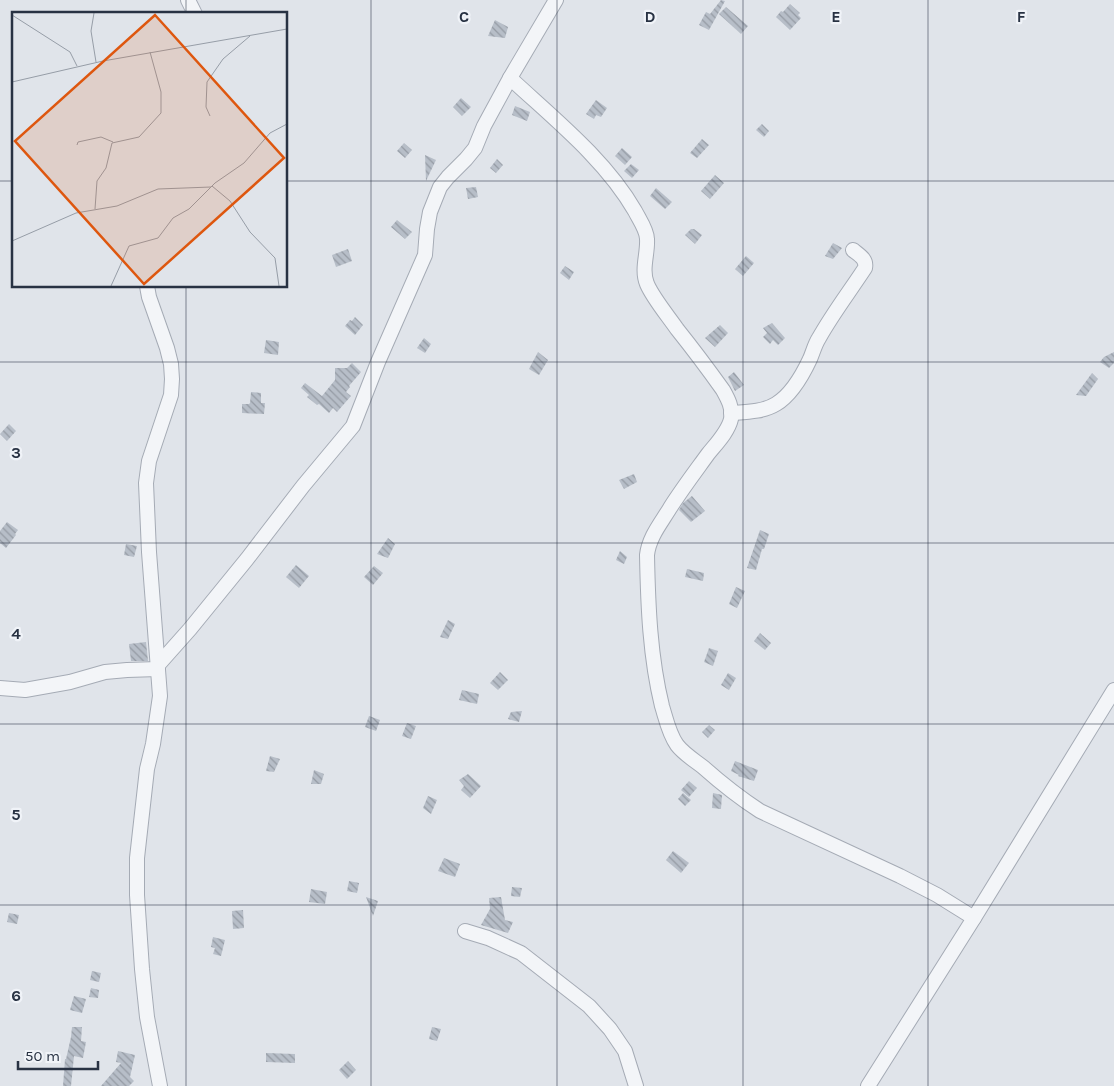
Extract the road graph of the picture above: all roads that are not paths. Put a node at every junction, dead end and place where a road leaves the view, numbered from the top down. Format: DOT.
graph roads {
  1 [pos="188,0"];
  2 [pos="556,0"];
  3 [pos="194,12"];
  4 [pos="510,78"];
  5 [pos="853,250"];
  6 [pos="147,288"];
  7 [pos="731,413"];
  8 [pos="158,667"];
  9 [pos="0,688"];
  10 [pos="1114,690"];
  11 [pos="974,918"];
  12 [pos="465,931"];
  13 [pos="160,1086"];
  14 [pos="636,1086"];
  15 [pos="868,1086"];
  1 -- 3 [label="street"];
  2 -- 4 [label="street"];
  4 -- 7 [label="street"];
  4 -- 8 [label="street"];
  5 -- 7 [label="street"];
  6 -- 8 [label="street"];
  7 -- 11 [label="street"];
  8 -- 9 [label="street"];
  8 -- 13 [label="street"];
  10 -- 11 [label="street"];
  11 -- 15 [label="street"];
  12 -- 14 [label="street"];
}
